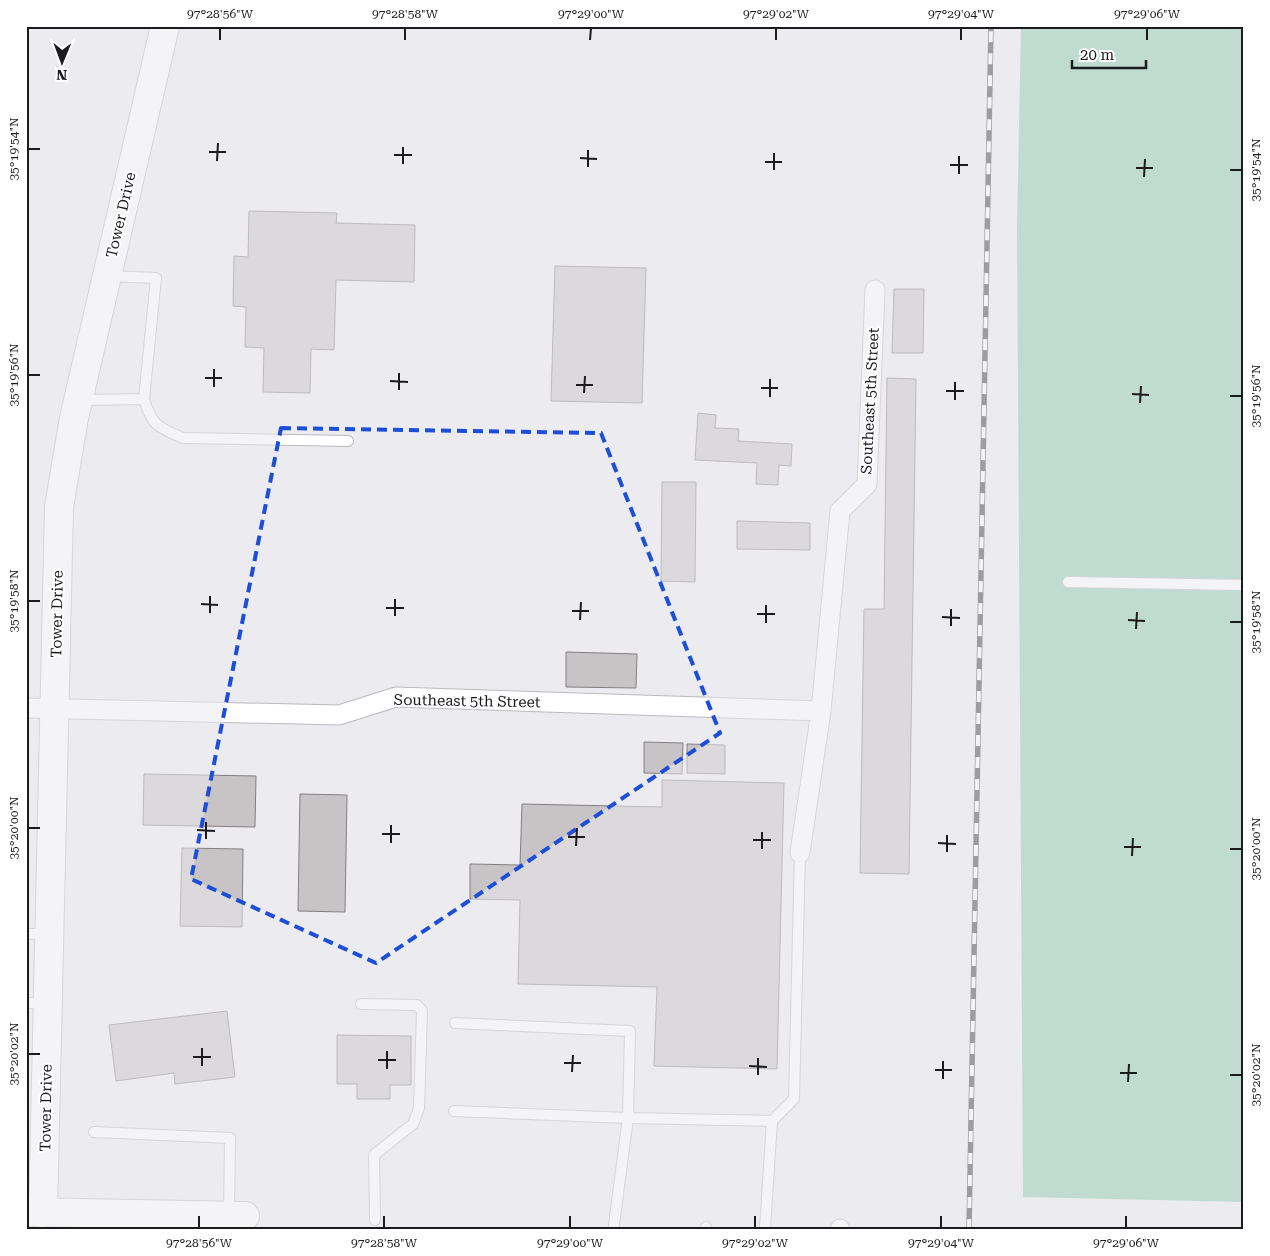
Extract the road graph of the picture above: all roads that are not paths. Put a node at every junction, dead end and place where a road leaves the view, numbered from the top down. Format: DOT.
graph roads {
  1 [pos="165,26"];
  2 [pos="107,276"];
  3 [pos="875,290"];
  4 [pos="144,399"];
  5 [pos="78,400"];
  6 [pos="348,441"];
  7 [pos="1068,582"];
  8 [pos="1244,585"];
  9 [pos="26,708"];
  10 [pos="55,708"];
  11 [pos="821,711"];
  12 [pos="800,853"];
  13 [pos="38,934"];
  14 [pos="37,1003"];
  15 [pos="361,1004"];
  16 [pos="455,1023"];
  17 [pos="454,1111"];
  18 [pos="628,1118"];
  19 [pos="772,1121"];
  20 [pos="94,1132"];
  21 [pos="38,1215"];
  22 [pos="376,1220"];
  23 [pos="239,1221"];
  24 [pos="614,1224"];
  25 [pos="765,1228"];
  1 -- 2 [label="street, Tower Drive"];
  2 -- 4 [label="lane"];
  2 -- 5 [label="street, Tower Drive"];
  3 -- 11 [label="street, Southeast 5th Street"];
  4 -- 5 [label="lane"];
  4 -- 6 [label="lane"];
  5 -- 10 [label="street, Tower Drive"];
  7 -- 8 [label="lane"];
  9 -- 10 [label="street, Southeast 5th Street"];
  10 -- 11 [label="street, Southeast 5th Street"];
  10 -- 13 [label="street, Tower Drive"];
  11 -- 12 [label="street, Southeast 5th Street"];
  12 -- 19 [label="lane"];
  13 -- 14 [label="street, Tower Drive"];
  14 -- 21 [label="street, Tower Drive"];
  15 -- 22 [label="lane"];
  16 -- 18 [label="lane"];
  17 -- 18 [label="lane"];
  18 -- 19 [label="lane"];
  18 -- 24 [label="lane"];
  19 -- 25 [label="lane"];
  20 -- 23 [label="lane"];
  21 -- 23 [label="street"];
}
